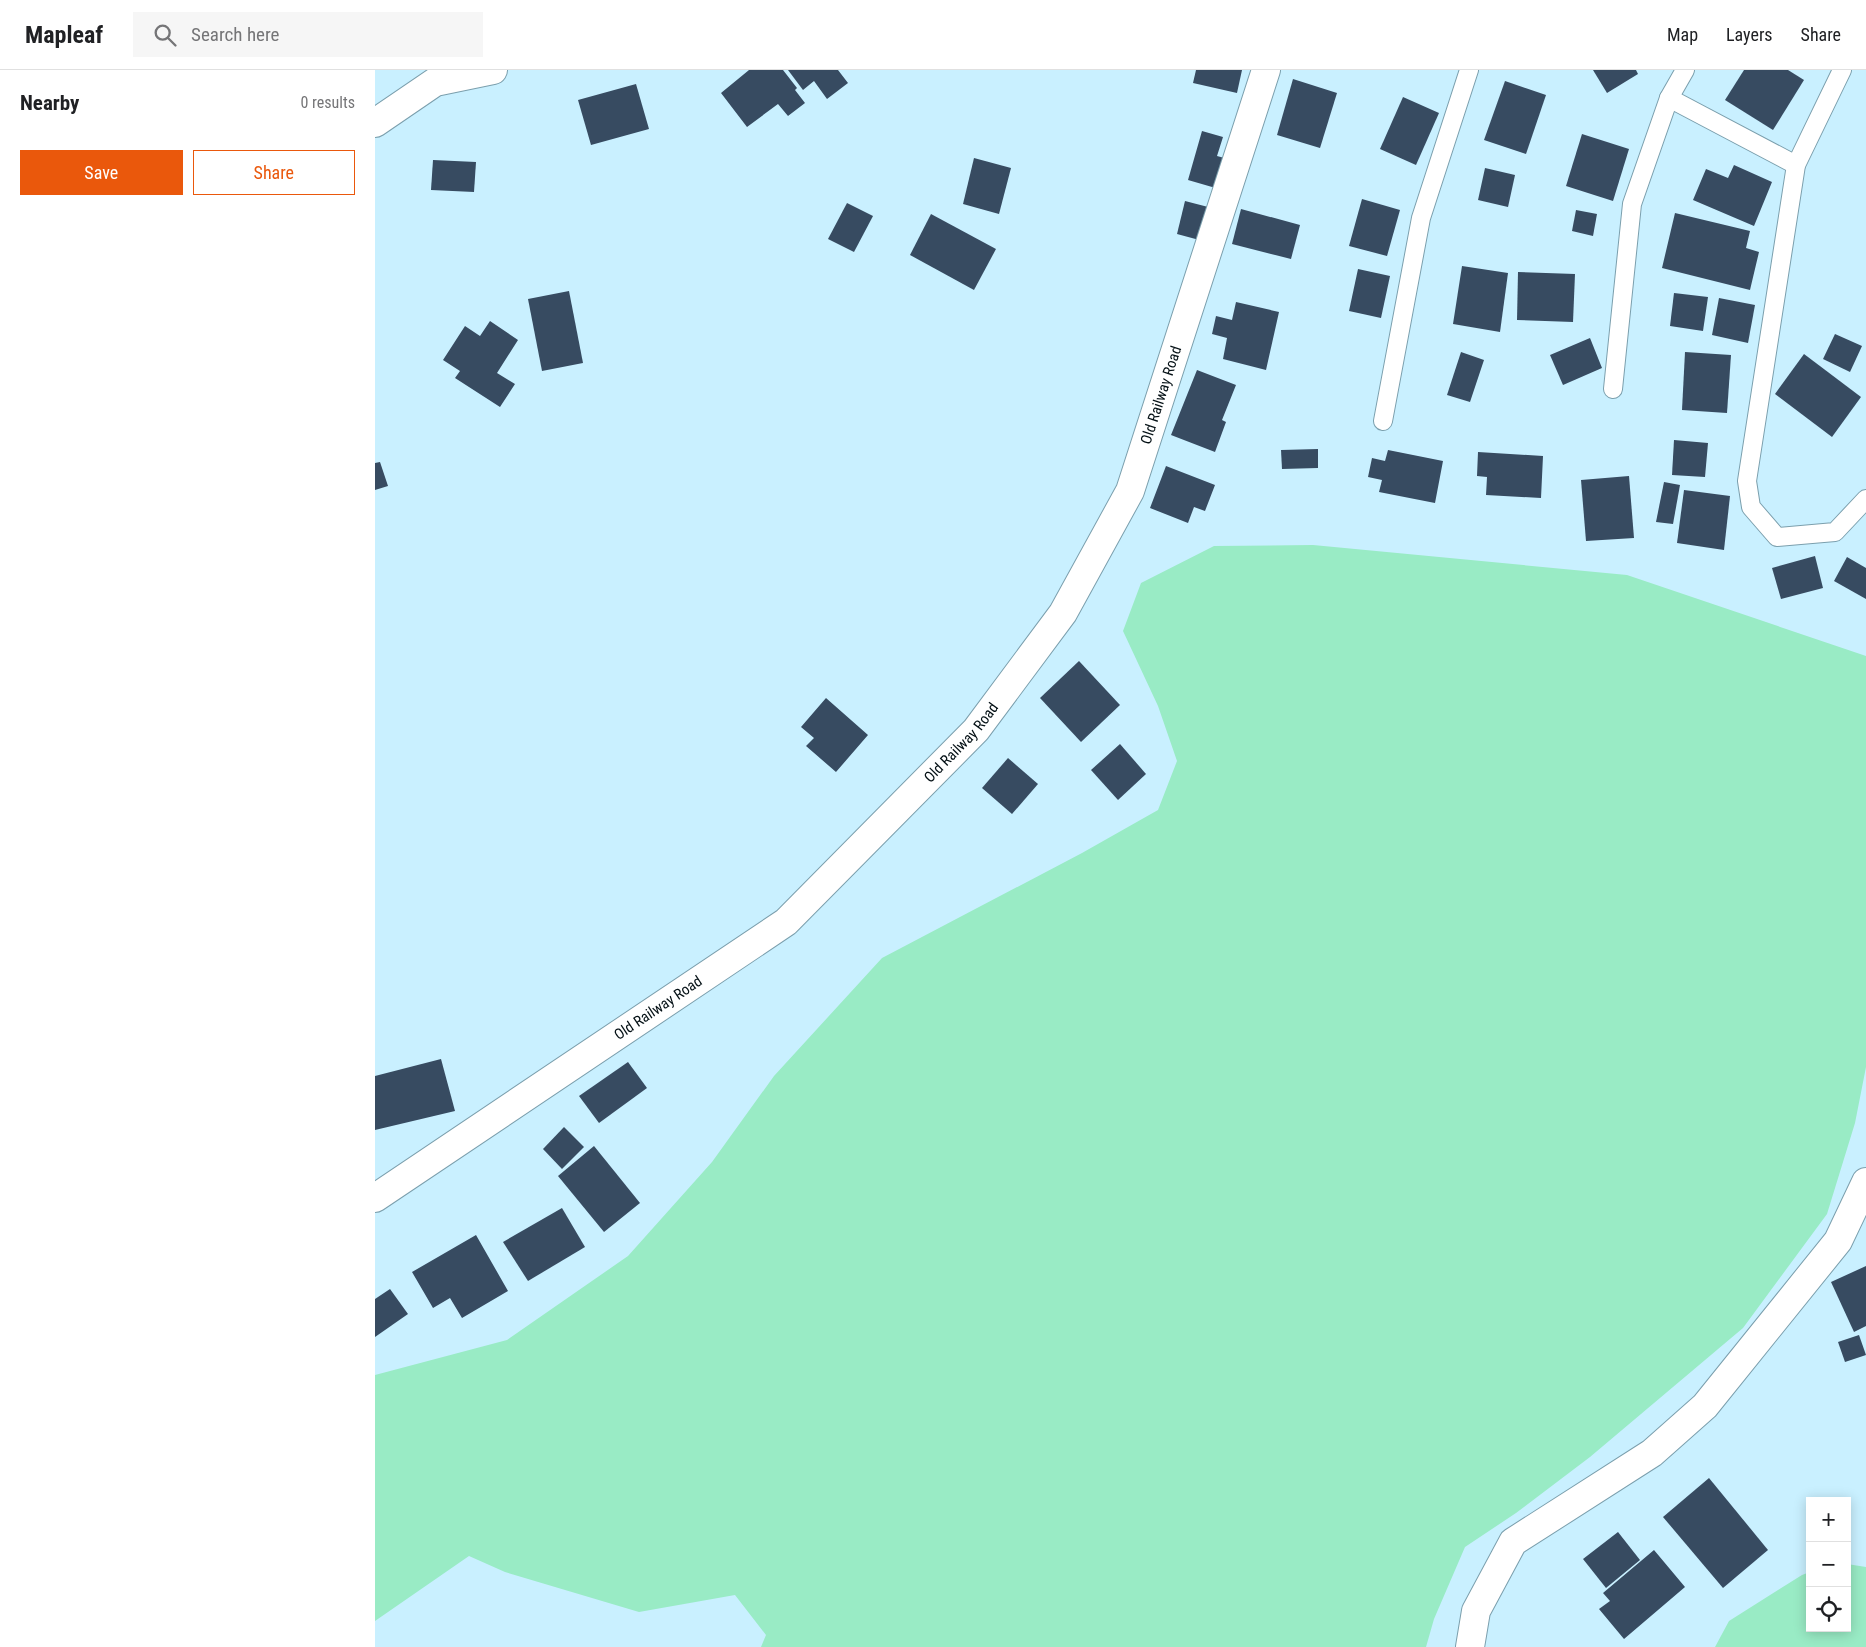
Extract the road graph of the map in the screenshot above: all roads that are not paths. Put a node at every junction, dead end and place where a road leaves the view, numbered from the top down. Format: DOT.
graph roads {
  1 [pos="493,70"];
  2 [pos="1266,70"];
  3 [pos="1469,70"];
  4 [pos="1685,70"];
  5 [pos="1842,70"];
  6 [pos="1669,98"];
  7 [pos="375,123"];
  8 [pos="1796,165"];
  9 [pos="1613,389"];
  10 [pos="1383,421"];
  11 [pos="1866,499"];
  12 [pos="1866,1182"];
  13 [pos="375,1198"];
  14 [pos="1470,1647"];
  1 -- 7 [label="street"];
  2 -- 13 [label="street, Old Railway Road"];
  3 -- 10 [label="lane"];
  4 -- 6 [label="lane"];
  5 -- 8 [label="lane"];
  6 -- 8 [label="lane"];
  6 -- 9 [label="lane"];
  8 -- 11 [label="lane"];
  12 -- 14 [label="street"];
}
